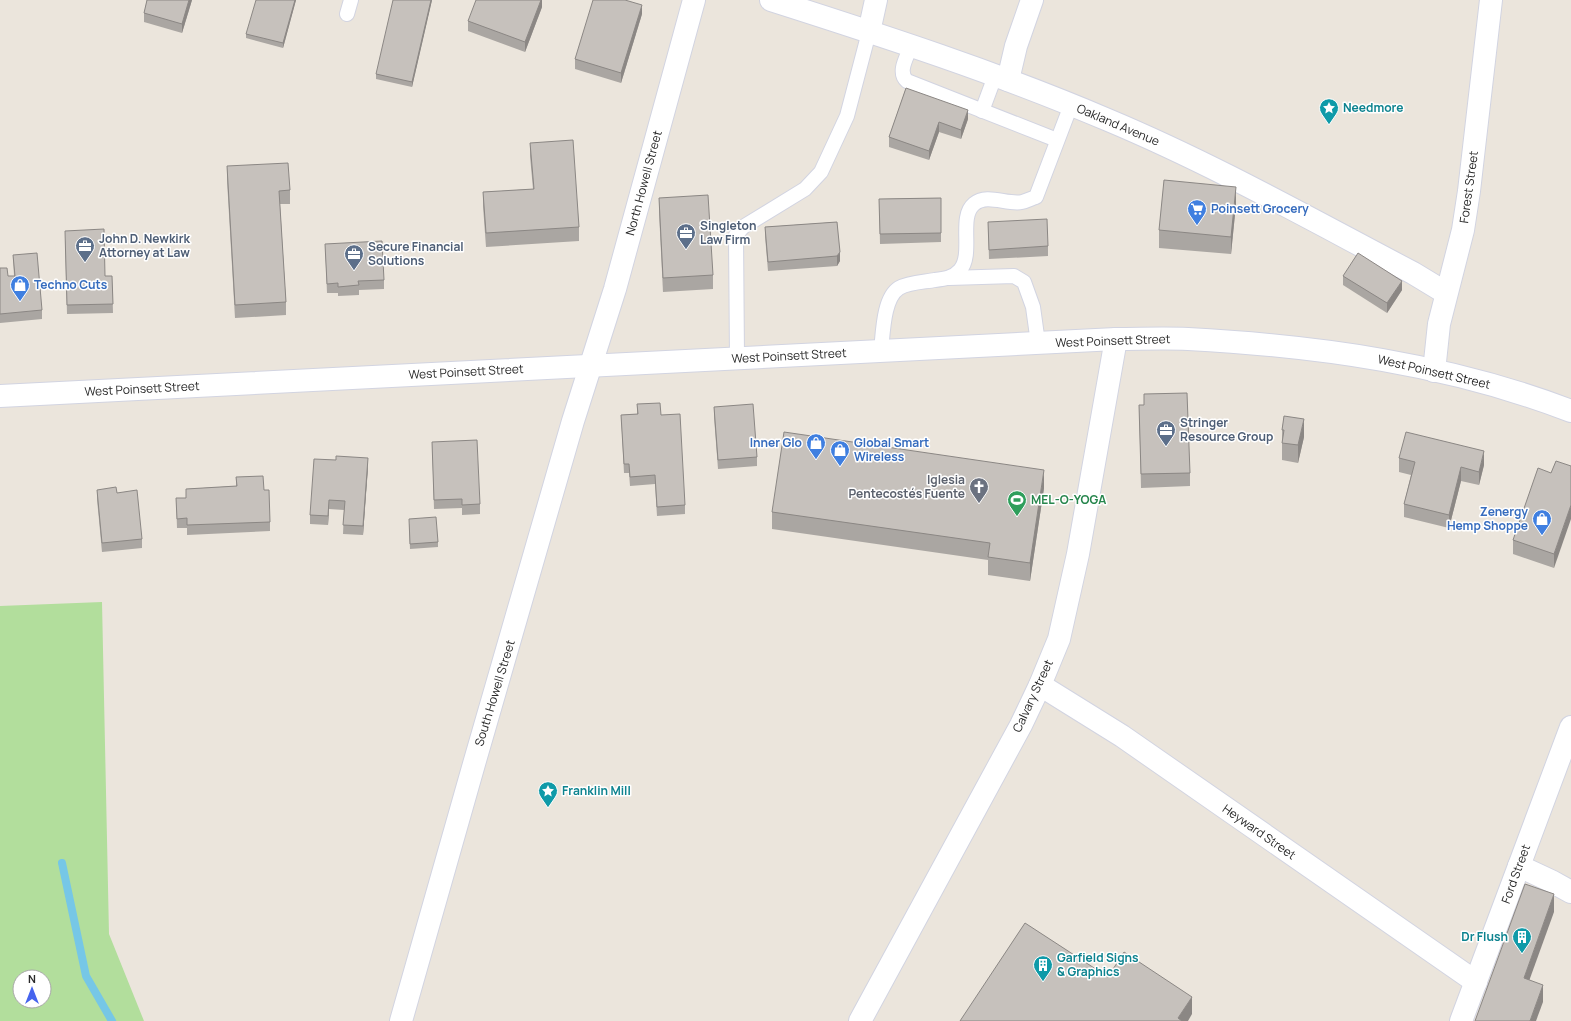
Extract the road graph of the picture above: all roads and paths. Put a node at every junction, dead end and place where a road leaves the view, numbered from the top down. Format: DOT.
graph roads {
  1 [pos="351,0"];
  2 [pos="694,0"];
  3 [pos="770,0"];
  4 [pos="876,0"];
  5 [pos="1032,0"];
  6 [pos="1491,0"];
  7 [pos="347,14"];
  8 [pos="869,32"];
  9 [pos="911,46"];
  10 [pos="1002,78"];
  11 [pos="1071,105"];
  12 [pos="982,111"];
  13 [pos="1057,140"];
  14 [pos="949,278"];
  15 [pos="1446,293"];
  16 [pos="1116,339"];
  17 [pos="1038,343"];
  18 [pos="881,351"];
  19 [pos="737,358"];
  20 [pos="591,366"];
  21 [pos="1434,371"];
  22 [pos="0,396"];
  23 [pos="1571,411"];
  24 [pos="1040,685"];
  25 [pos="1571,727"];
  26 [pos="1519,866"];
  27 [pos="1571,892"];
  28 [pos="1476,982"];
  29 [pos="401,1021"];
  30 [pos="860,1021"];
  31 [pos="1461,1021"];
  1 -- 7 [label="lane"];
  2 -- 20 [label="street, North Howell Street"];
  3 -- 8 [label="street, Oakland Avenue"];
  4 -- 8 [label="street"];
  5 -- 10 [label="street"];
  6 -- 15 [label="street, Forest Street"];
  8 -- 9 [label="street, Oakland Avenue"];
  8 -- 19 [label="lane"];
  9 -- 10 [label="street, Oakland Avenue"];
  9 -- 12 [label="lane"];
  10 -- 11 [label="street, Oakland Avenue"];
  10 -- 12 [label="lane"];
  11 -- 13 [label="lane"];
  11 -- 15 [label="street, Oakland Avenue"];
  12 -- 13 [label="lane"];
  13 -- 14 [label="lane"];
  14 -- 17 [label="lane"];
  14 -- 18 [label="lane"];
  15 -- 21 [label="street, Forest Street"];
  16 -- 17 [label="street, West Poinsett Street"];
  16 -- 21 [label="street, West Poinsett Street"];
  16 -- 24 [label="street, Calvary Street"];
  17 -- 18 [label="street, West Poinsett Street"];
  18 -- 19 [label="street, West Poinsett Street"];
  19 -- 20 [label="street, West Poinsett Street"];
  20 -- 22 [label="street, West Poinsett Street"];
  20 -- 29 [label="street, South Howell Street"];
  21 -- 23 [label="street, West Poinsett Street"];
  24 -- 28 [label="street, Heyward Street"];
  24 -- 30 [label="street, Calvary Street"];
  25 -- 26 [label="street, Ford Street"];
  26 -- 27 [label="street"];
  26 -- 28 [label="street, Ford Street"];
  28 -- 31 [label="street, Ford Street"];
}
